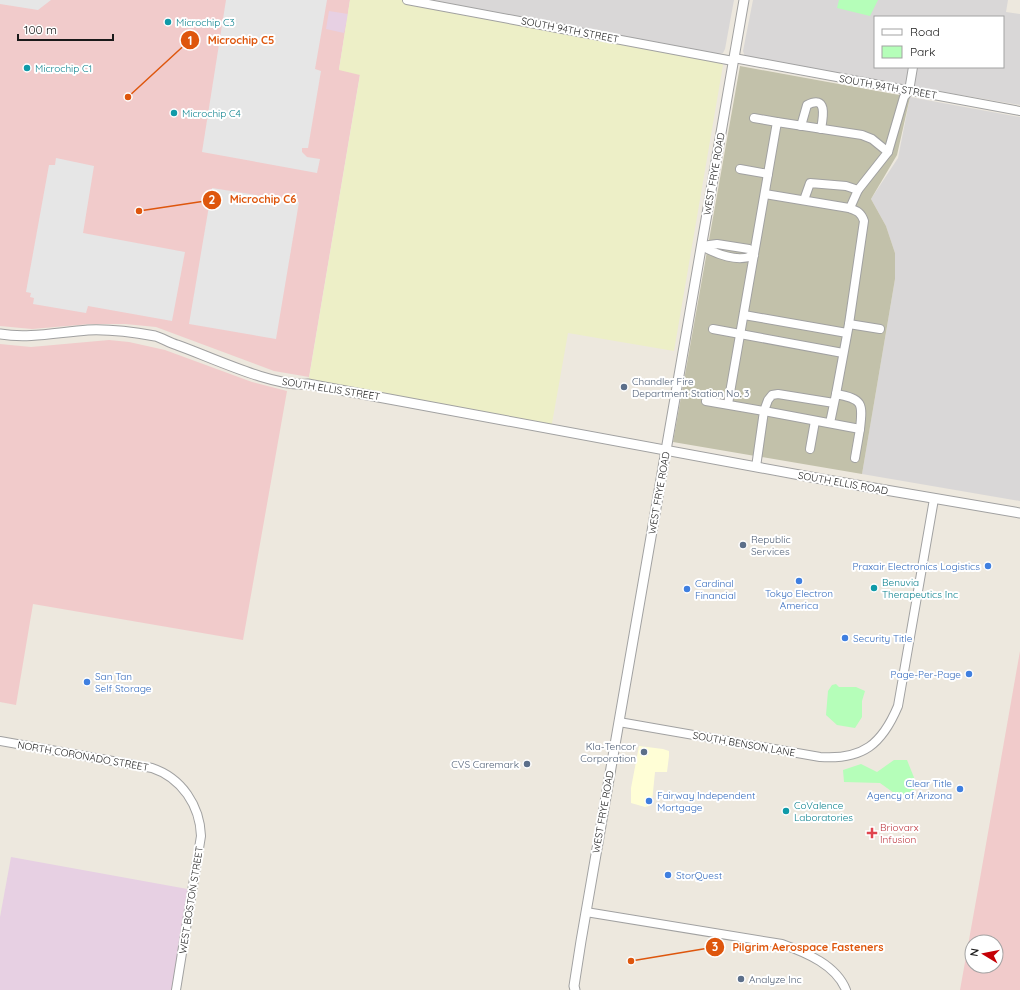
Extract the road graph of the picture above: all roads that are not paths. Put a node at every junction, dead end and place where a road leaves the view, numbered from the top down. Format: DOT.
graph roads {
  1 [pos="407,0"];
  2 [pos="744,0"];
  3 [pos="429,2"];
  4 [pos="733,59"];
  5 [pos="913,68"];
  6 [pos="909,91"];
  7 [pos="1020,111"];
  8 [pos="754,118"];
  9 [pos="777,122"];
  10 [pos="801,126"];
  11 [pos="821,129"];
  12 [pos="888,152"];
  13 [pos="740,169"];
  14 [pos="768,174"];
  15 [pos="858,190"];
  16 [pos="765,194"];
  17 [pos="804,200"];
  18 [pos="850,208"];
  19 [pos="702,246"];
  20 [pos="754,255"];
  21 [pos="744,315"];
  22 [pos="849,324"];
  23 [pos="713,329"];
  24 [pos="880,329"];
  25 [pos="847,333"];
  26 [pos="0,334"];
  27 [pos="740,334"];
  28 [pos="844,353"];
  29 [pos="835,399"];
  30 [pos="706,401"];
  31 [pos="728,404"];
  32 [pos="764,411"];
  33 [pos="815,421"];
  34 [pos="830,423"];
  35 [pos="860,429"];
  36 [pos="810,449"];
  37 [pos="666,451"];
  38 [pos="855,458"];
  39 [pos="756,467"];
  40 [pos="934,499"];
  41 [pos="1020,512"];
  42 [pos="619,722"];
  43 [pos="0,741"];
  44 [pos="196,809"];
  45 [pos="586,912"];
  46 [pos="845,988"];
  47 [pos="574,989"];
  48 [pos="176,990"];
  1 -- 3 [label="street, SOUTH 94TH STREET"];
  2 -- 4 [label="street, WEST FRYE ROAD"];
  3 -- 4 [label="street, SOUTH 94TH STREET"];
  4 -- 6 [label="street, SOUTH 94TH STREET"];
  4 -- 19 [label="street, WEST FRYE ROAD"];
  5 -- 6 [label="street"];
  6 -- 7 [label="street, SOUTH 94TH STREET"];
  6 -- 12 [label="street"];
  8 -- 9 [label="street"];
  9 -- 10 [label="street"];
  9 -- 14 [label="street"];
  10 -- 11 [label="street"];
  10 -- 11 [label="street"];
  11 -- 12 [label="street"];
  12 -- 15 [label="street"];
  13 -- 14 [label="street"];
  14 -- 16 [label="street"];
  15 -- 17 [label="street"];
  15 -- 18 [label="street"];
  16 -- 17 [label="street"];
  16 -- 20 [label="street"];
  17 -- 18 [label="street"];
  18 -- 22 [label="street"];
  19 -- 20 [label="street"];
  19 -- 37 [label="street, WEST FRYE ROAD"];
  20 -- 21 [label="street"];
  21 -- 25 [label="street"];
  21 -- 27 [label="street"];
  22 -- 24 [label="street"];
  22 -- 25 [label="street"];
  23 -- 27 [label="street"];
  25 -- 28 [label="street"];
  26 -- 37 [label="street, SOUTH ELLIS STREET"];
  27 -- 28 [label="street"];
  27 -- 31 [label="street"];
  28 -- 29 [label="street"];
  29 -- 32 [label="street"];
  29 -- 34 [label="street"];
  29 -- 35 [label="street"];
  30 -- 31 [label="street"];
  31 -- 32 [label="street"];
  32 -- 33 [label="street"];
  32 -- 39 [label="street"];
  33 -- 34 [label="street"];
  33 -- 36 [label="street"];
  34 -- 35 [label="street"];
  35 -- 38 [label="street"];
  37 -- 39 [label="street, SOUTH ELLIS ROAD"];
  37 -- 42 [label="street, WEST FRYE ROAD"];
  39 -- 40 [label="street, SOUTH ELLIS ROAD"];
  40 -- 41 [label="street, SOUTH ELLIS ROAD"];
  40 -- 42 [label="street, SOUTH BENSON LANE"];
  42 -- 45 [label="street, WEST FRYE ROAD"];
  43 -- 44 [label="street, NORTH CORONADO STREET"];
  44 -- 48 [label="street, WEST BOSTON STREET"];
  45 -- 46 [label="street"];
  45 -- 47 [label="street, WEST FRYE ROAD"];
}
